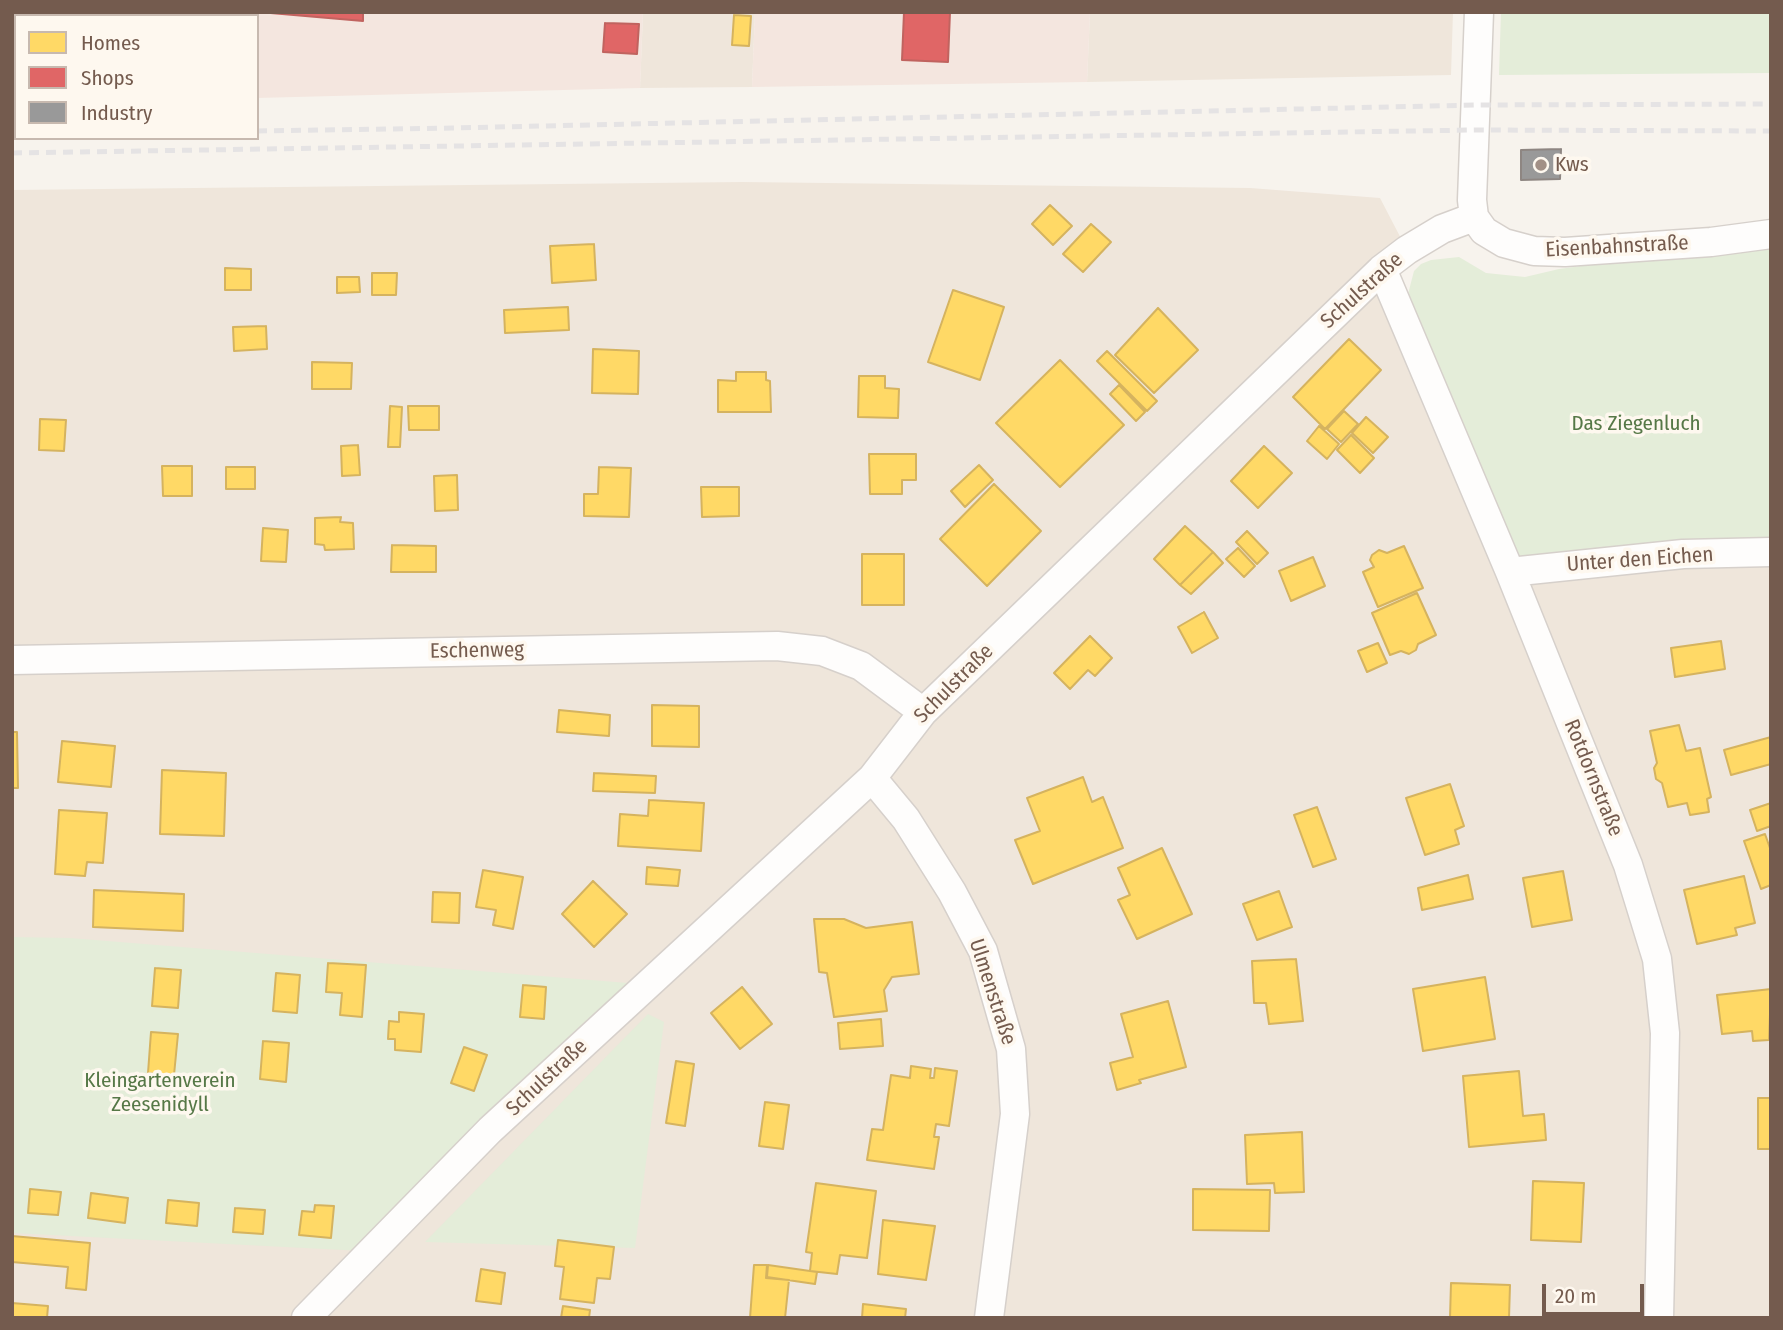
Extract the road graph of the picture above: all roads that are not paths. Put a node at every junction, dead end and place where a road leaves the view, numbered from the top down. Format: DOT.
graph roads {
  1 [pos="1479,12"];
  2 [pos="1474,217"];
  3 [pos="1771,234"];
  4 [pos="1382,269"];
  5 [pos="1771,552"];
  6 [pos="1510,572"];
  7 [pos="12,660"];
  8 [pos="923,712"];
  9 [pos="872,778"];
  10 [pos="306,1318"];
  11 [pos="989,1318"];
  12 [pos="1659,1318"];
  1 -- 2 [label="street"];
  2 -- 3 [label="street, Eisenbahnstraße"];
  2 -- 4 [label="street, Schulstraße"];
  4 -- 6 [label="street, Rotdornstraße"];
  4 -- 8 [label="street, Schulstraße"];
  5 -- 6 [label="street, Unter den Eichen"];
  6 -- 12 [label="street, Rotdornstraße"];
  7 -- 8 [label="street, Eschenweg"];
  8 -- 9 [label="street, Schulstraße"];
  9 -- 10 [label="street, Schulstraße"];
  9 -- 11 [label="street, Ulmenstraße"];
}
